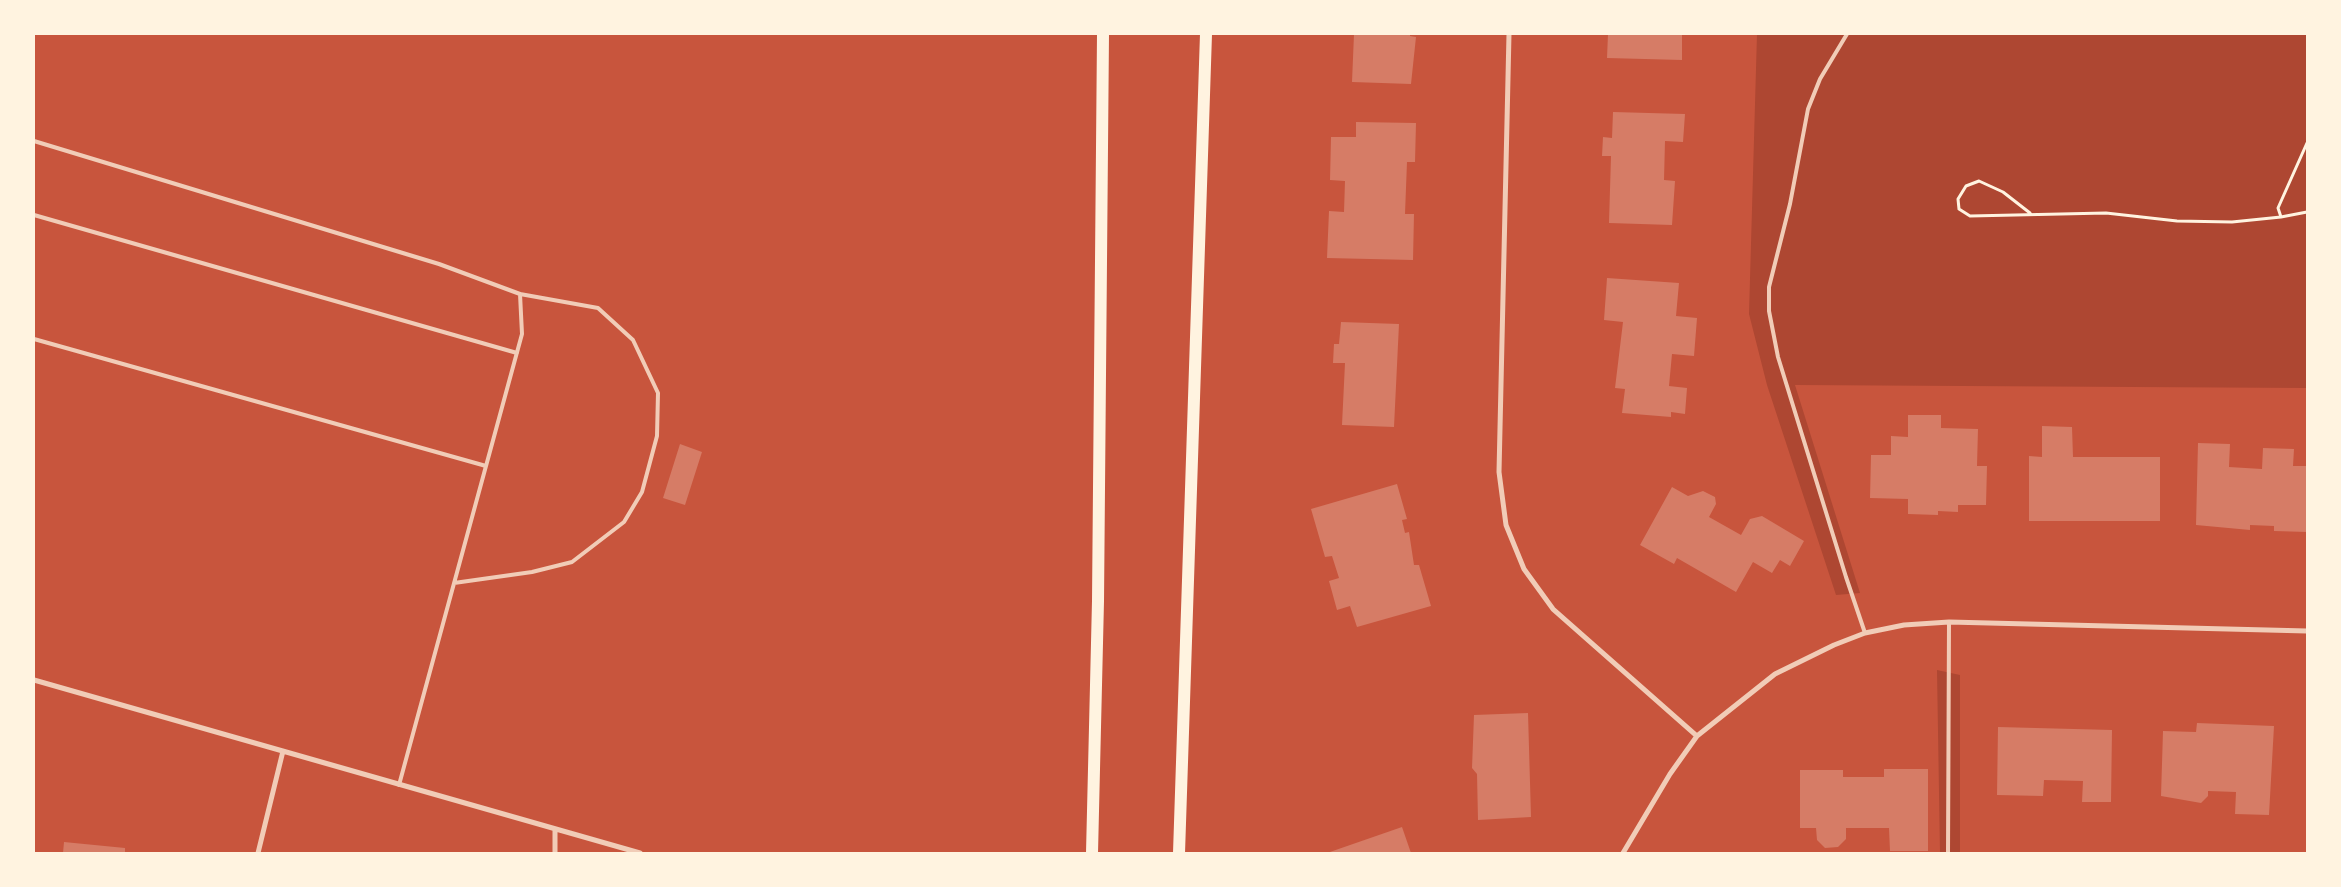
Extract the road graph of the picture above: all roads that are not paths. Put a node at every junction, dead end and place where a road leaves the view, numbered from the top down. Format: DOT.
graph roads {
  1 [pos="1103,34"];
  2 [pos="1206,34"];
  3 [pos="1509,34"];
  4 [pos="1847,34"];
  5 [pos="34,141"];
  6 [pos="34,215"];
  7 [pos="520,294"];
  8 [pos="34,339"];
  9 [pos="517,353"];
  10 [pos="486,466"];
  11 [pos="454,584"];
  12 [pos="1949,622"];
  13 [pos="2307,631"];
  14 [pos="1865,633"];
  15 [pos="34,680"];
  16 [pos="1697,736"];
  17 [pos="283,751"];
  18 [pos="400,785"];
  19 [pos="554,829"];
  20 [pos="258,853"];
  21 [pos="555,853"];
  22 [pos="640,853"];
  23 [pos="1092,853"];
  24 [pos="1179,853"];
  25 [pos="1623,853"];
  26 [pos="1948,853"];
  1 -- 23 [label="main road"];
  2 -- 24 [label="main road"];
  3 -- 16 [label="street"];
  4 -- 14 [label="lane"];
  5 -- 7 [label="lane"];
  6 -- 9 [label="lane"];
  7 -- 9 [label="lane"];
  7 -- 11 [label="lane"];
  8 -- 10 [label="lane"];
  9 -- 10 [label="lane"];
  10 -- 11 [label="lane"];
  11 -- 18 [label="lane"];
  12 -- 13 [label="street"];
  12 -- 14 [label="street"];
  12 -- 26 [label="lane"];
  14 -- 16 [label="street"];
  15 -- 17 [label="street"];
  16 -- 25 [label="street"];
  17 -- 18 [label="street"];
  17 -- 20 [label="street"];
  18 -- 19 [label="street"];
  19 -- 21 [label="street"];
  19 -- 22 [label="street"];
}
